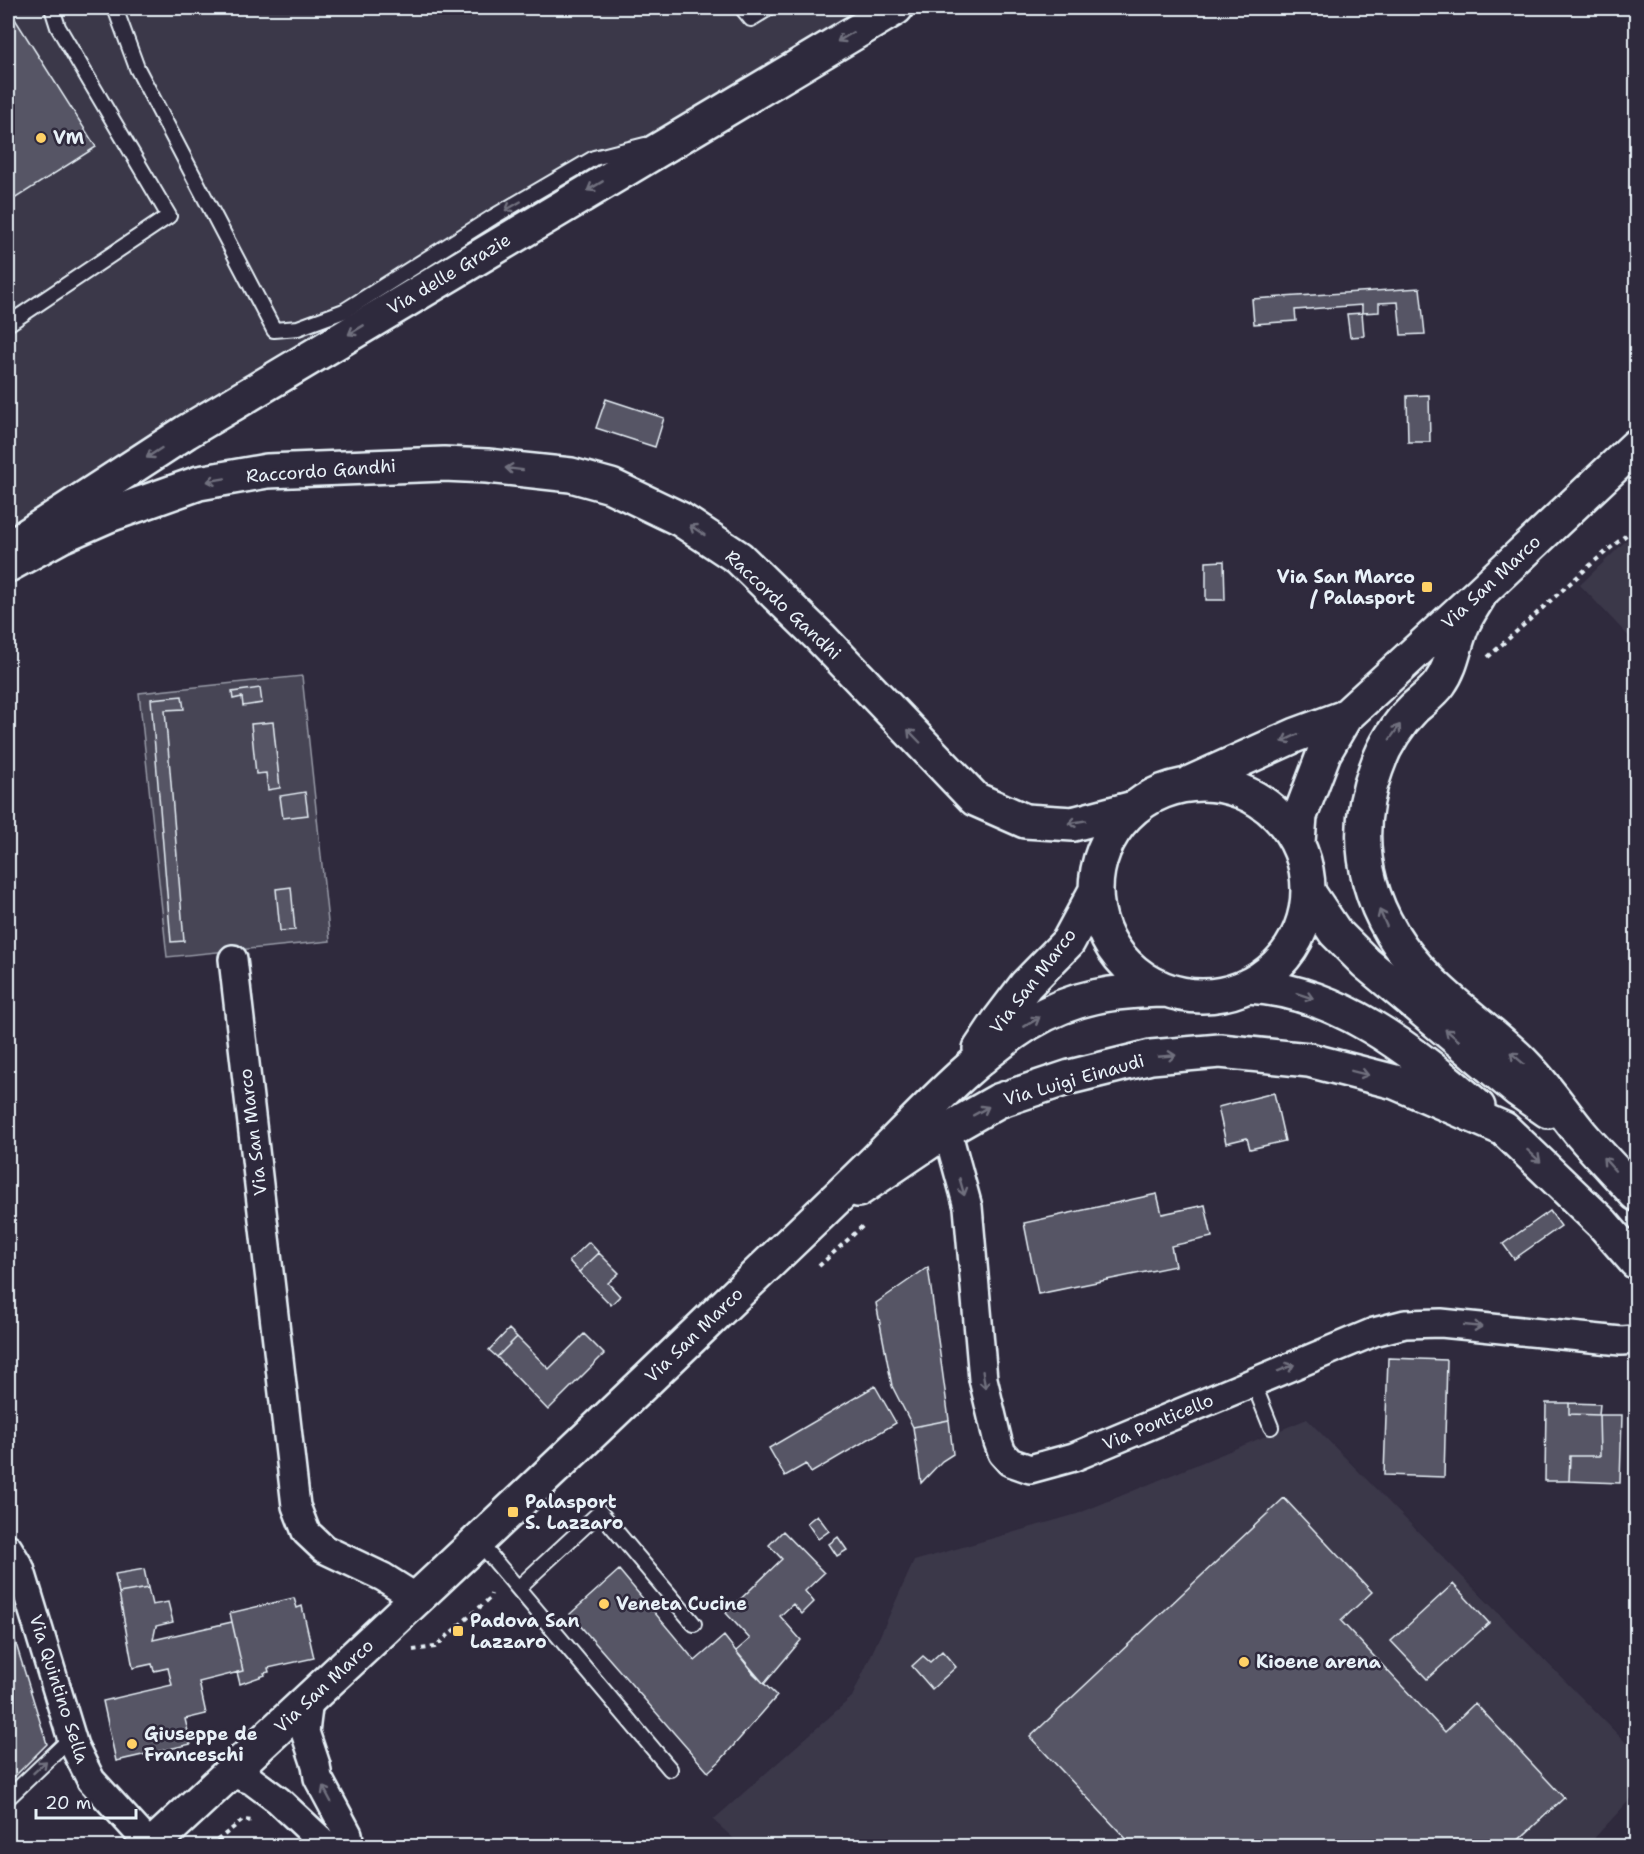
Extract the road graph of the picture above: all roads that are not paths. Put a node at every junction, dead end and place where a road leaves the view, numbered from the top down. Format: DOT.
graph roads {
  1 [pos="52,8"];
  2 [pos="115,8"];
  3 [pos="742,8"];
  4 [pos="769,8"];
  5 [pos="896,8"];
  6 [pos="681,135"];
  7 [pos="8,324"];
  8 [pos="1636,446"];
  9 [pos="8,548"];
  10 [pos="8,565"];
  11 [pos="1481,592"];
  12 [pos="1345,717"];
  13 [pos="1185,785"];
  14 [pos="1134,808"];
  15 [pos="1298,843"];
  16 [pos="1095,892"];
  17 [pos="1309,893"];
  18 [pos="232,958"];
  19 [pos="1248,986"];
  20 [pos="1165,990"];
  21 [pos="968,1069"];
  22 [pos="1504,1129"];
  23 [pos="946,1130"];
  24 [pos="1581,1134"];
  25 [pos="1636,1194"];
  26 [pos="810,1224"];
  27 [pos="1636,1262"];
  28 [pos="1636,1340"];
  29 [pos="1253,1382"];
  30 [pos="1271,1427"];
  31 [pos="8,1548"];
  32 [pos="489,1554"];
  33 [pos="518,1588"];
  34 [pos="418,1599"];
  35 [pos="694,1624"];
  36 [pos="309,1700"];
  37 [pos="72,1737"];
  38 [pos="670,1769"];
  39 [pos="231,1773"];
  40 [pos="8,1798"];
  41 [pos="151,1846"];
  42 [pos="327,1846"];
  43 [pos="351,1846"];
  1 -- 7 [label="lane"];
  6 -- 2 [label="lane, one-way"];
  3 -- 4 [label="lane"];
  5 -- 6 [label="main road, Via delle Grazie, one-way"];
  6 -- 9 [label="main road, Via delle Grazie, one-way"];
  8 -- 11 [label="main road, Via San Marco"];
  14 -- 10 [label="main road, Raccordo Gandhi, one-way"];
  11 -- 12 [label="main road, Via San Marco"];
  24 -- 11 [label="main road, one-way"];
  12 -- 13 [label="main road, Via San Marco, one-way"];
  12 -- 15 [label="main road, Via San Marco"];
  13 -- 14 [label="main road"];
  13 -- 15 [label="main road"];
  14 -- 16 [label="main road"];
  15 -- 17 [label="main road"];
  16 -- 20 [label="main road"];
  16 -- 21 [label="main road, Via San Marco"];
  17 -- 19 [label="main road"];
  24 -- 17 [label="main road, one-way"];
  18 -- 34 [label="street, Via San Marco"];
  19 -- 20 [label="main road"];
  19 -- 22 [label="main road, Via Luigi Einaudi, one-way"];
  21 -- 20 [label="main road, Via San Marco, one-way"];
  21 -- 26 [label="main road, Via San Marco"];
  23 -- 22 [label="main road, Via Luigi Einaudi, one-way"];
  22 -- 27 [label="main road, Via Luigi Einaudi, one-way"];
  23 -- 26 [label="main road, Via Luigi Einaudi"];
  23 -- 29 [label="street, Via Ponticello, one-way"];
  25 -- 24 [label="main road, one-way"];
  26 -- 32 [label="main road, Via San Marco"];
  29 -- 28 [label="street, Via Ponticello, one-way"];
  29 -- 30 [label="lane"];
  31 -- 37 [label="street, Via Quintino Sella"];
  32 -- 33 [label="lane"];
  32 -- 34 [label="main road, Via San Marco"];
  33 -- 35 [label="lane"];
  33 -- 38 [label="lane"];
  34 -- 36 [label="main road, Via San Marco"];
  36 -- 39 [label="main road, Via San Marco"];
  43 -- 36 [label="street, one-way"];
  40 -- 37 [label="lane, one-way"];
  37 -- 41 [label="street, Via Quintino Sella"];
  39 -- 41 [label="main road, Via San Marco"];
  39 -- 42 [label="street"];
}
